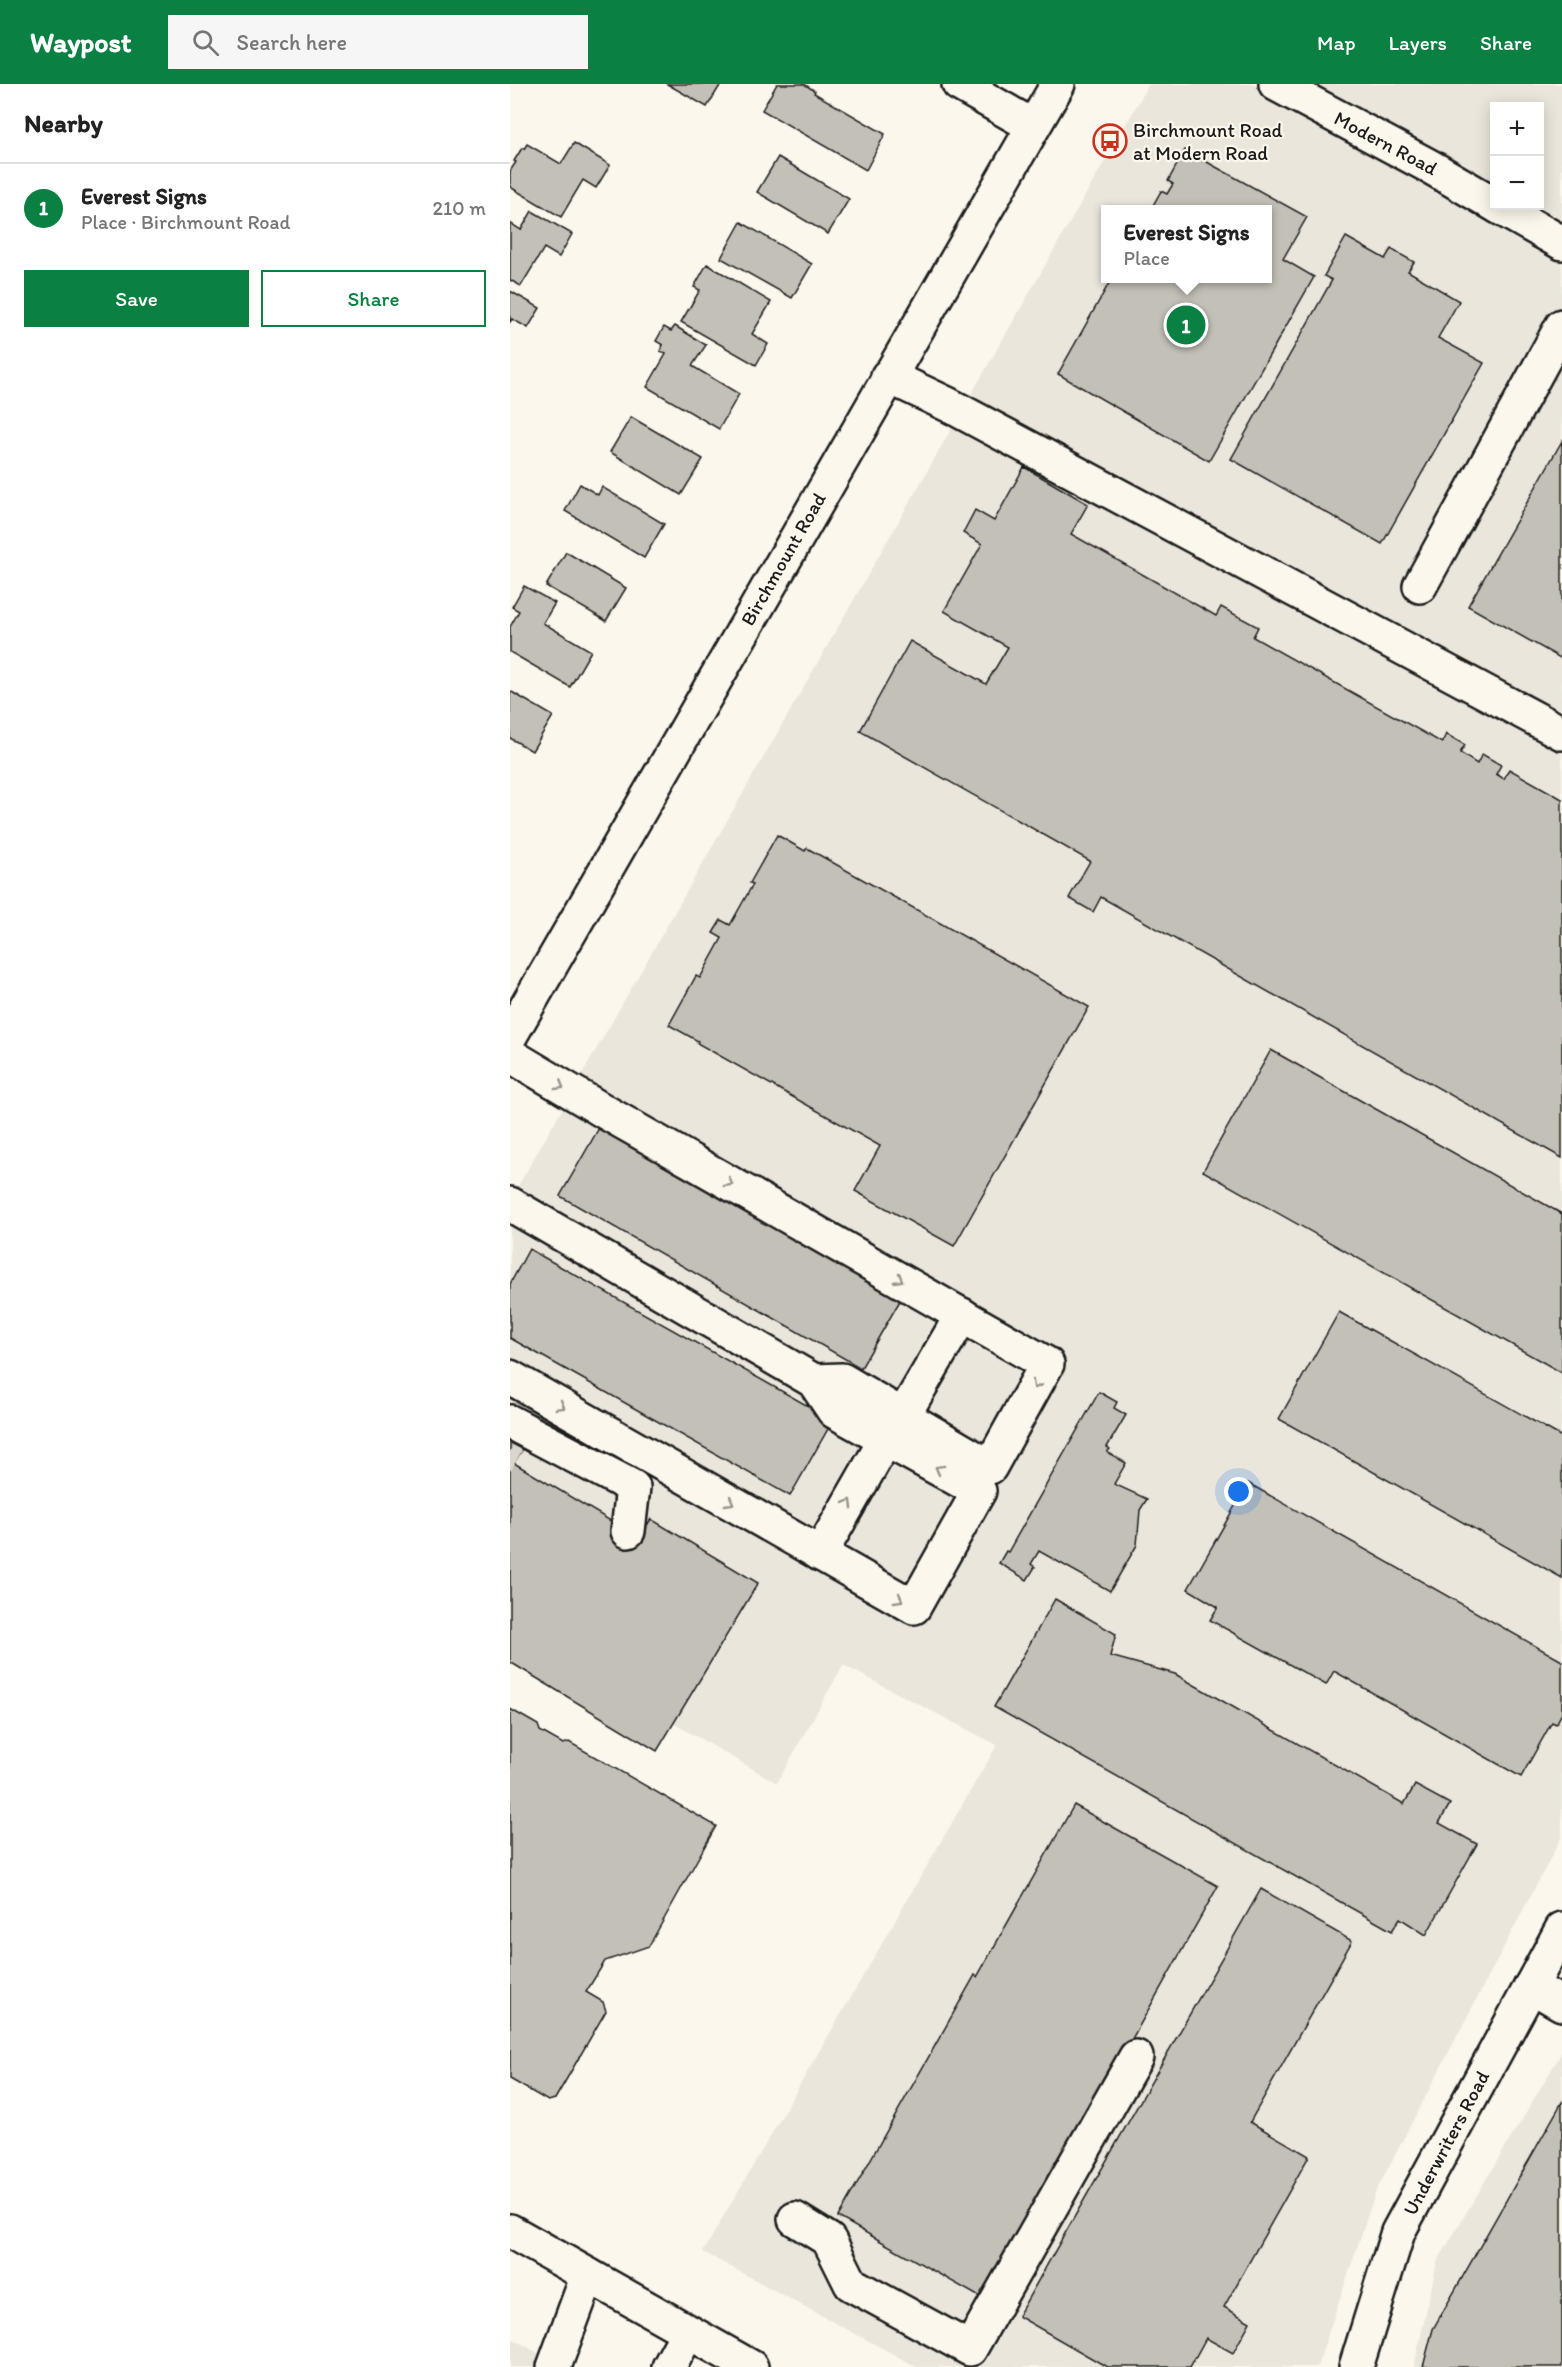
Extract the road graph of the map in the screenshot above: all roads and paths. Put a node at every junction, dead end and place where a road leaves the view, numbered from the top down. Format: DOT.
graph roads {
  1 [pos="959,84"];
  2 [pos="1058,84"];
  3 [pos="1276,84"];
  4 [pos="1033,126"];
  5 [pos="1490,202"];
  6 [pos="1505,210"];
  7 [pos="1562,243"];
  8 [pos="1562,326"];
  9 [pos="888,376"];
  10 [pos="1420,586"];
  11 [pos="1562,733"];
  12 [pos="510,1036"];
  13 [pos="510,1055"];
  14 [pos="510,1204"];
  15 [pos="962,1315"];
  16 [pos="510,1377"];
  17 [pos="510,1422"];
  18 [pos="894,1428"];
  19 [pos="555,1446"];
  20 [pos="519,1456"];
  21 [pos="628,1531"];
  22 [pos="820,1554"];
  23 [pos="1562,1929"];
  24 [pos="1531,1986"];
  25 [pos="1562,2004"];
  26 [pos="1136,2057"];
  27 [pos="795,2219"];
  28 [pos="510,2231"];
  29 [pos="588,2275"];
  30 [pos="688,2332"];
  31 [pos="554,2367"];
  32 [pos="669,2367"];
  33 [pos="751,2367"];
  34 [pos="1356,2367"];
  1 -- 4 [label="main road"];
  2 -- 4 [label="main road, Birchmount Road"];
  3 -- 5 [label="main road, Modern Road"];
  4 -- 9 [label="main road, Birchmount Road"];
  6 -- 7 [label="main road, Modern Road"];
  8 -- 10 [label="main road"];
  9 -- 11 [label="main road"];
  9 -- 12 [label="main road, Birchmount Road"];
  13 -- 15 [label="main road, one-way"];
  14 -- 18 [label="main road"];
  15 -- 18 [label="main road"];
  15 -- 18 [label="main road, one-way"];
  16 -- 22 [label="main road, one-way"];
  17 -- 19 [label="main road"];
  22 -- 18 [label="main road, one-way"];
  22 -- 18 [label="main road, one-way"];
  19 -- 20 [label="main road"];
  19 -- 21 [label="main road"];
  23 -- 24 [label="main road, Underwriters Road"];
  24 -- 25 [label="main road"];
  24 -- 34 [label="main road, Underwriters Road"];
  26 -- 27 [label="main road"];
  28 -- 29 [label="main road"];
  29 -- 30 [label="main road"];
  29 -- 31 [label="main road"];
  30 -- 32 [label="main road"];
  30 -- 33 [label="main road"];
}
